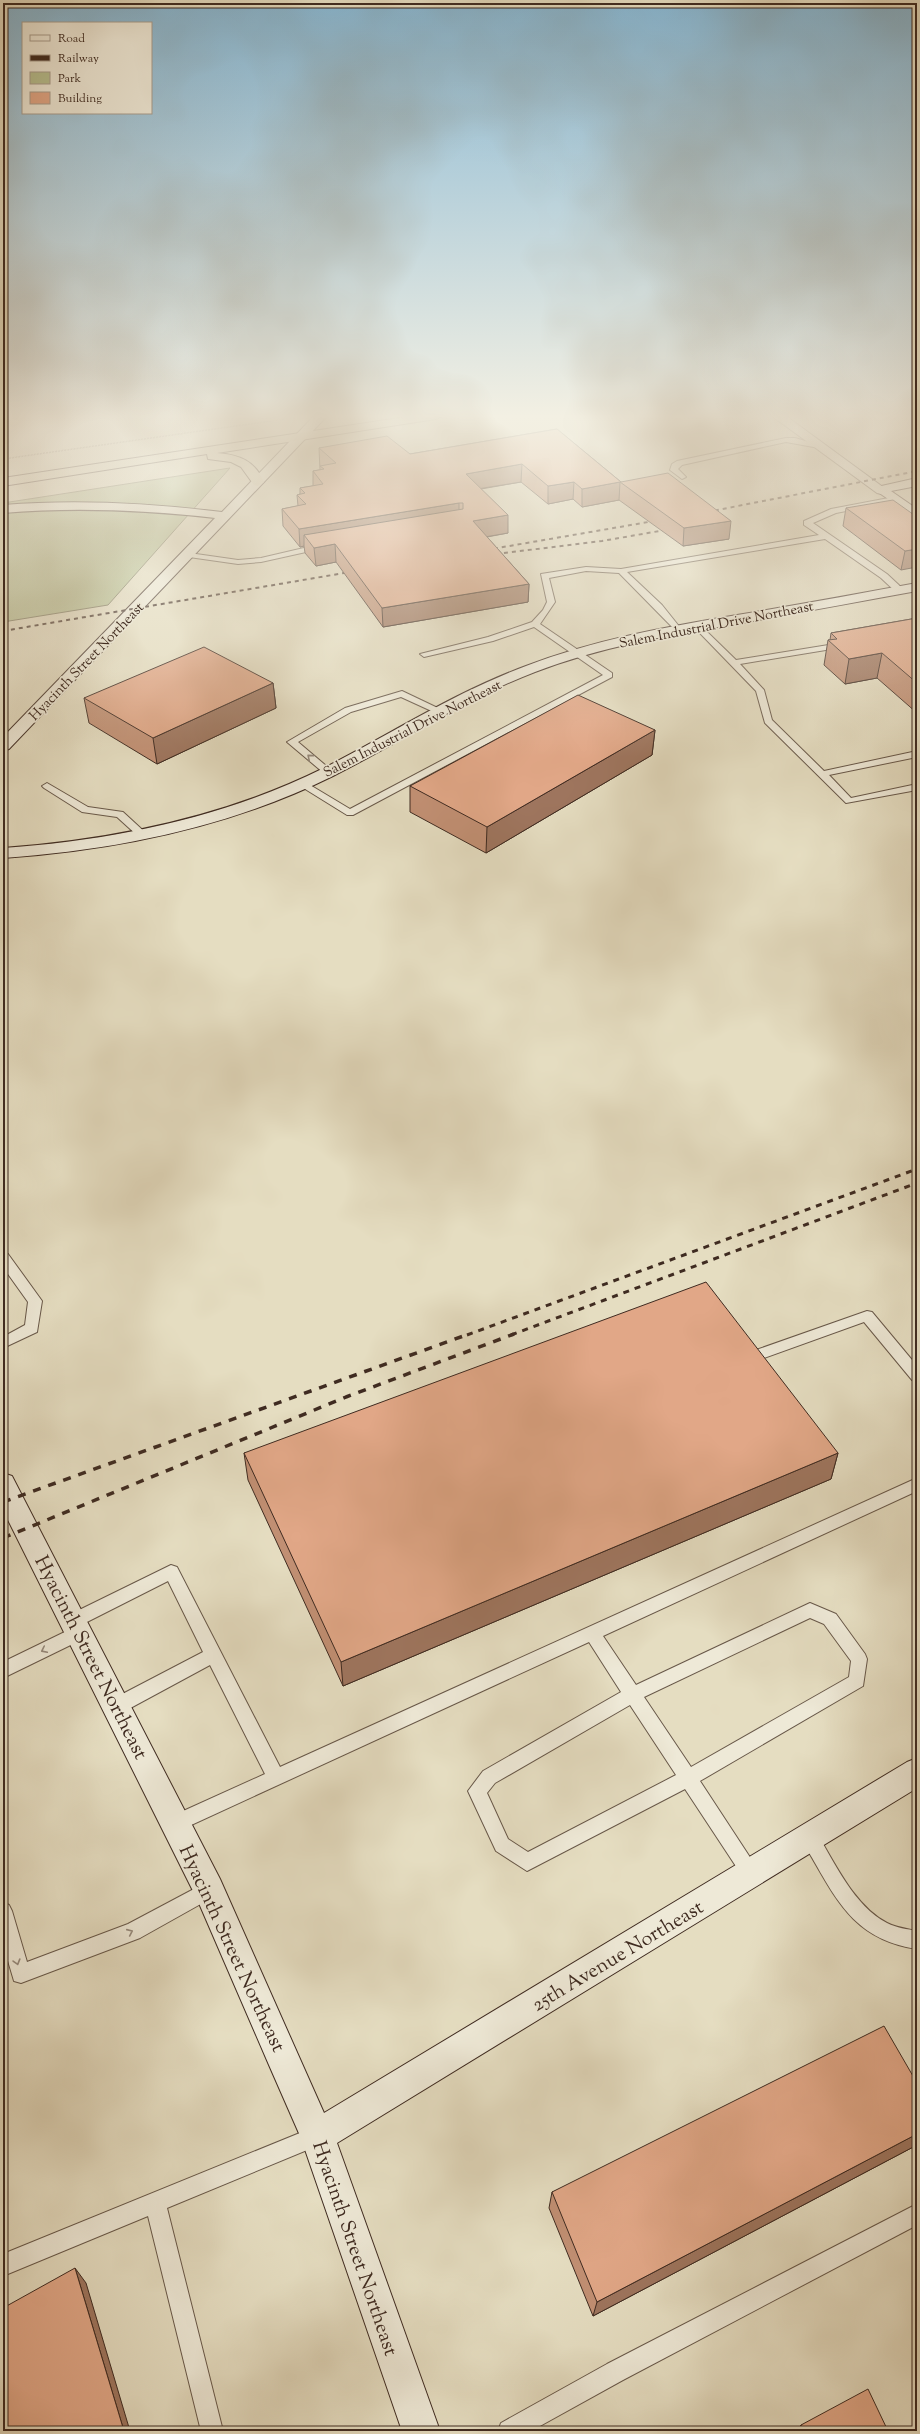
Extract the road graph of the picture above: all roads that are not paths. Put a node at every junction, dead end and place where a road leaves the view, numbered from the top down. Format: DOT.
graph roads {
  1 [pos="213,530"];
  2 [pos="817,530"];
  3 [pos="826,536"];
  4 [pos="331,544"];
  5 [pos="189,555"];
  6 [pos="621,571"];
  7 [pos="917,587"];
  8 [pos="899,590"];
  9 [pos="535,624"];
  10 [pos="698,626"];
  11 [pos="678,630"];
  12 [pos="856,642"];
  13 [pos="424,654"];
  14 [pos="576,654"];
  15 [pos="733,663"];
  16 [pos="439,711"];
  17 [pos="3,746"];
  18 [pos="917,754"];
  19 [pos="328,772"];
  20 [pos="822,774"];
  21 [pos="302,784"];
  22 [pos="47,786"];
  23 [pos="917,787"];
  24 [pos="143,835"];
  25 [pos="3,853"];
  26 [pos="3,1257"];
  27 [pos="3,1344"];
  28 [pos="762,1354"];
  29 [pos="917,1376"];
  30 [pos="3,1484"];
  31 [pos="917,1484"];
  32 [pos="76,1627"];
  33 [pos="592,1633"];
  34 [pos="213,1655"];
  35 [pos="3,1670"];
  36 [pos="633,1694"];
  37 [pos="117,1706"];
  38 [pos="917,1772"];
  39 [pos="276,1777"];
  40 [pos="688,1778"];
  41 [pos="176,1823"];
  42 [pos="810,1838"];
  43 [pos="751,1874"];
  44 [pos="209,1890"];
  45 [pos="3,1911"];
  46 [pos="917,1940"];
  47 [pos="317,2136"];
  48 [pos="155,2203"];
  49 [pos="917,2214"];
  50 [pos="3,2265"];
  51 [pos="212,2431"];
  52 [pos="421,2431"];
  53 [pos="509,2431"];
  1 -- 5 [label="street, Hyacinth Street Northeast"];
  2 -- 3 [label="lane"];
  3 -- 6 [label="lane"];
  3 -- 8 [label="lane"];
  4 -- 5 [label="lane"];
  5 -- 17 [label="street, Hyacinth Street Northeast"];
  6 -- 9 [label="lane"];
  6 -- 11 [label="lane"];
  7 -- 8 [label="street, Salem Industrial Drive Northeast"];
  8 -- 10 [label="street, Salem Industrial Drive Northeast"];
  9 -- 13 [label="lane"];
  9 -- 14 [label="lane"];
  10 -- 11 [label="street, Salem Industrial Drive Northeast"];
  10 -- 15 [label="lane"];
  11 -- 14 [label="street, Salem Industrial Drive Northeast"];
  12 -- 15 [label="lane"];
  14 -- 16 [label="street, Salem Industrial Drive Northeast"];
  14 -- 21 [label="lane"];
  15 -- 20 [label="lane"];
  16 -- 19 [label="street, Salem Industrial Drive Northeast"];
  19 -- 16 [label="lane, one-way"];
  18 -- 20 [label="lane"];
  19 -- 21 [label="street, Salem Industrial Drive Northeast"];
  20 -- 23 [label="lane"];
  21 -- 24 [label="street, Salem Industrial Drive Northeast"];
  22 -- 24 [label="lane"];
  24 -- 25 [label="street, Salem Industrial Drive Northeast"];
  26 -- 27 [label="lane"];
  28 -- 29 [label="lane"];
  30 -- 32 [label="street, Hyacinth Street Northeast"];
  31 -- 33 [label="lane"];
  32 -- 34 [label="lane"];
  32 -- 35 [label="lane, one-way"];
  32 -- 37 [label="street, Hyacinth Street Northeast"];
  33 -- 36 [label="lane"];
  33 -- 39 [label="lane"];
  34 -- 37 [label="lane"];
  34 -- 39 [label="lane"];
  36 -- 40 [label="lane"];
  36 -- 40 [label="lane"];
  36 -- 40 [label="lane"];
  37 -- 41 [label="street, Hyacinth Street Northeast"];
  38 -- 42 [label="street, 25th Avenue Northeast"];
  39 -- 41 [label="lane"];
  40 -- 43 [label="lane"];
  41 -- 44 [label="street, Hyacinth Street Northeast"];
  42 -- 43 [label="street, 25th Avenue Northeast"];
  42 -- 46 [label="lane"];
  43 -- 47 [label="street, 25th Avenue Northeast"];
  45 -- 44 [label="lane, one-way"];
  44 -- 47 [label="street, Hyacinth Street Northeast"];
  47 -- 48 [label="lane"];
  47 -- 52 [label="street, Hyacinth Street Northeast"];
  48 -- 50 [label="lane"];
  48 -- 51 [label="lane"];
  49 -- 53 [label="lane"];
}
